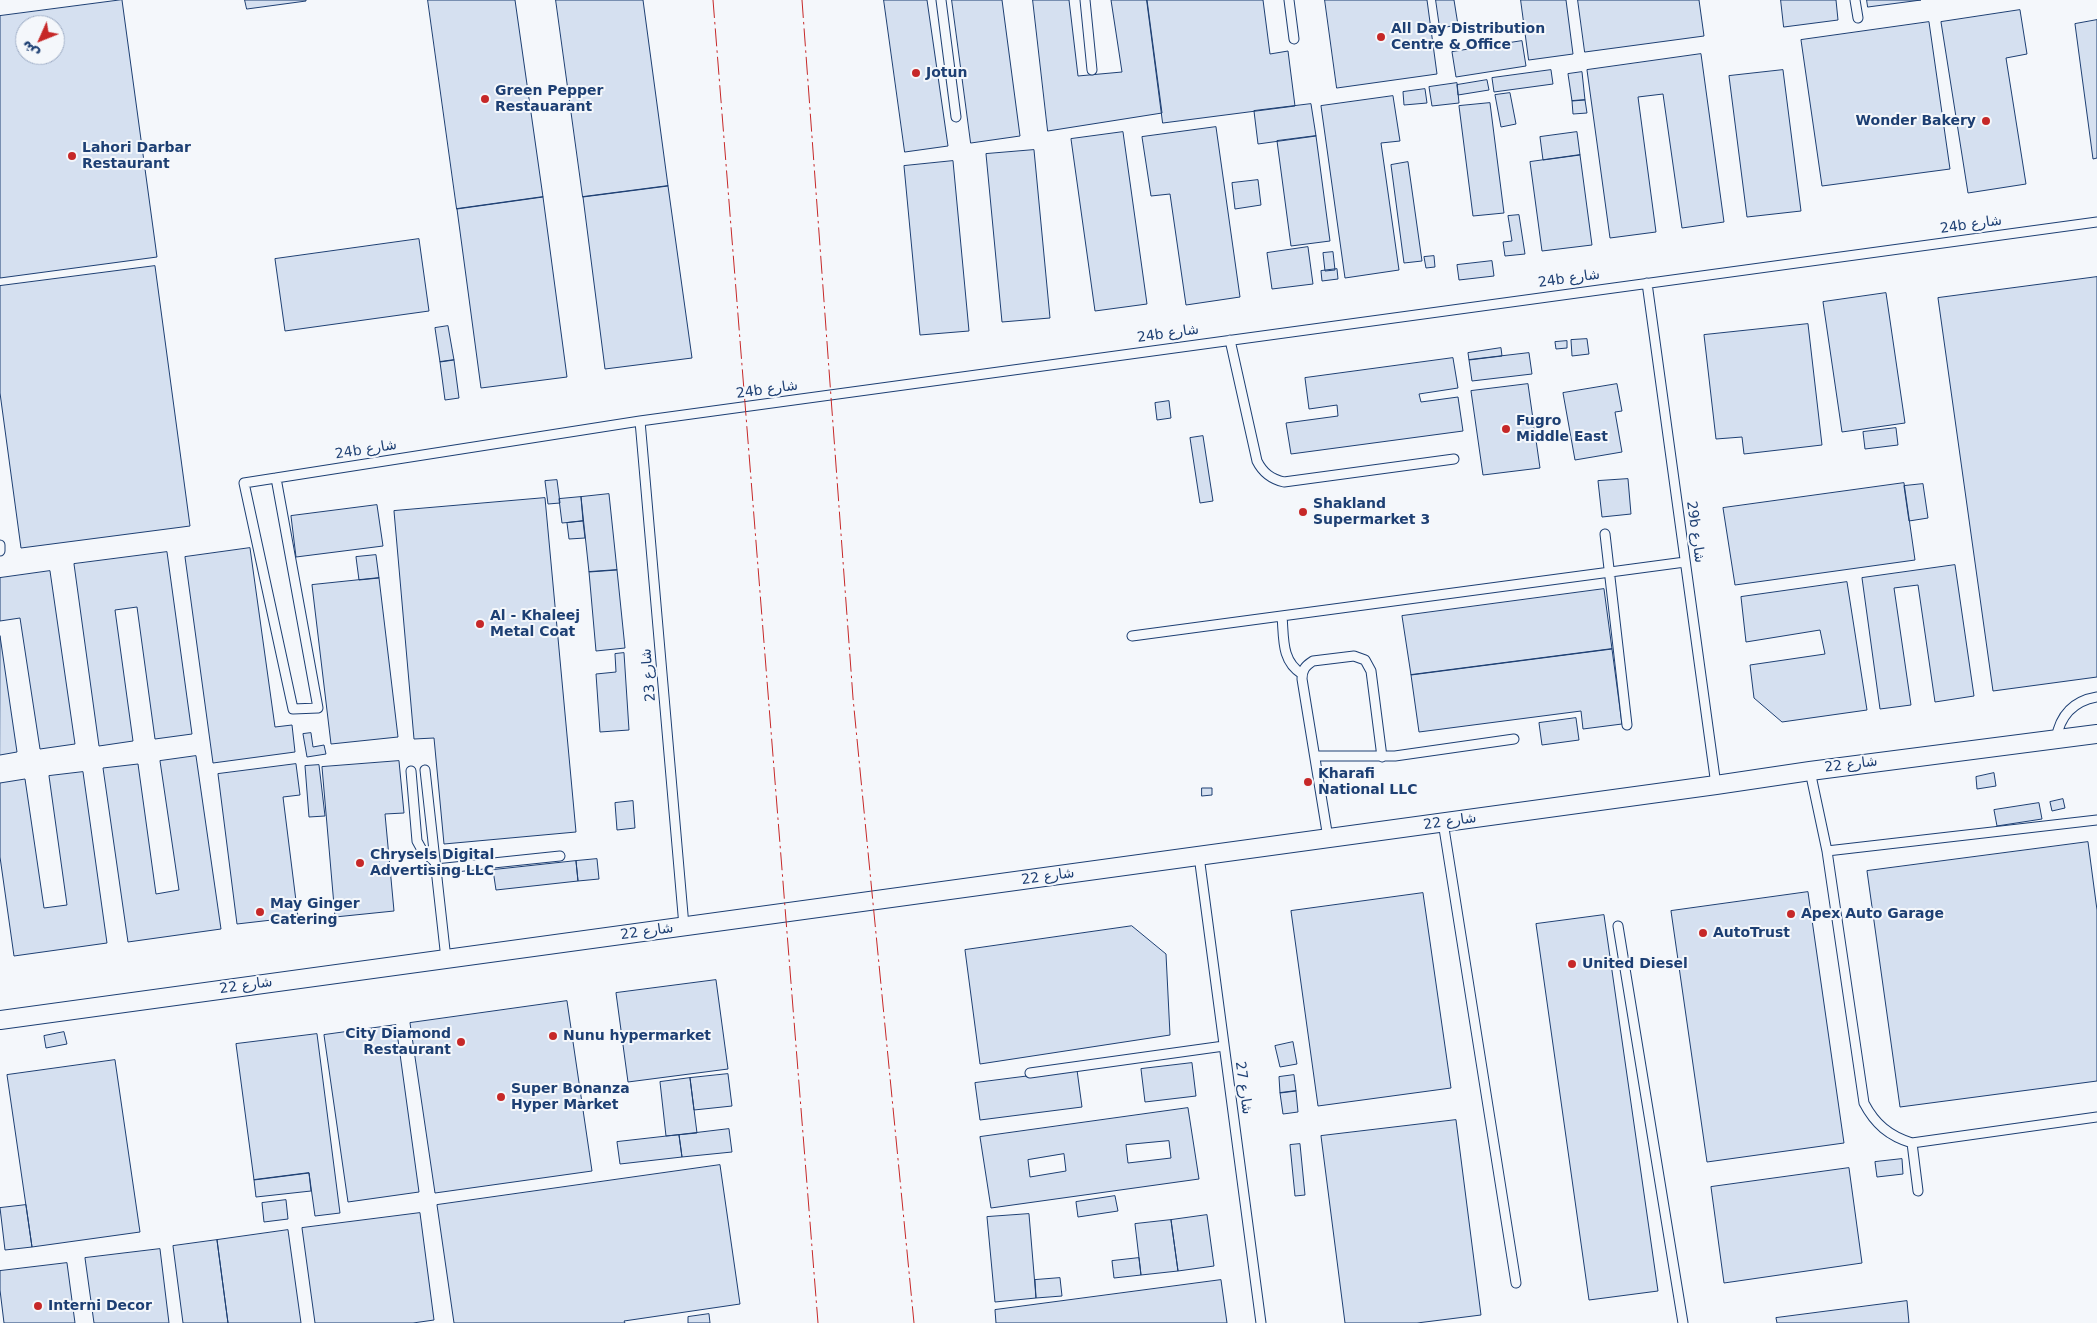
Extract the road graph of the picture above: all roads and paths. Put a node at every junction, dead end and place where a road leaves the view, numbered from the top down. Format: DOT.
graph roads {
  1 [pos="942,0"];
  2 [pos="1085,0"];
  3 [pos="1290,0"];
  4 [pos="1855,0"];
  5 [pos="1858,18"];
  6 [pos="1294,39"];
  7 [pos="1092,70"];
  8 [pos="956,117"];
  9 [pos="2097,222"];
  10 [pos="1647,283"];
  11 [pos="1230,340"];
  12 [pos="640,421"];
  13 [pos="1454,459"];
  14 [pos="276,478"];
  15 [pos="1605,534"];
  16 [pos="0,545"];
  17 [pos="0,551"];
  18 [pos="1685,562"];
  19 [pos="1609,572"];
  20 [pos="1282,616"];
  21 [pos="1132,636"];
  22 [pos="1302,674"];
  23 [pos="2097,697"];
  24 [pos="1627,725"];
  25 [pos="2097,734"];
  26 [pos="1514,738"];
  27 [pos="2056,739"];
  28 [pos="1315,756"];
  29 [pos="1382,757"];
  30 [pos="425,770"];
  31 [pos="411,771"];
  32 [pos="1810,771"];
  33 [pos="1716,785"];
  34 [pos="2097,820"];
  35 [pos="1443,822"];
  36 [pos="1328,838"];
  37 [pos="1827,851"];
  38 [pos="560,856"];
  39 [pos="1199,856"];
  40 [pos="435,866"];
  41 [pos="684,926"];
  42 [pos="1618,926"];
  43 [pos="446,959"];
  44 [pos="0,1020"];
  45 [pos="1224,1046"];
  46 [pos="1030,1073"];
  47 [pos="2097,1117"];
  48 [pos="1912,1143"];
  49 [pos="1918,1191"];
  50 [pos="1516,1283"];
  51 [pos="1261,1323"];
  52 [pos="1683,1323"];
  1 -- 8 [label="lane"];
  2 -- 7 [label="lane"];
  3 -- 6 [label="lane"];
  4 -- 5 [label="lane"];
  9 -- 10 [label="lane, 24b شارع"];
  10 -- 11 [label="lane, 24b شارع"];
  10 -- 18 [label="lane, 29b شارع"];
  11 -- 12 [label="lane, 24b شارع"];
  11 -- 13 [label="lane"];
  12 -- 14 [label="lane, 24b شارع"];
  12 -- 41 [label="lane, شارع 23"];
  14 -- 14 [label="lane, 24b شارع"];
  15 -- 19 [label="lane"];
  16 -- 17 [label="lane"];
  18 -- 19 [label="lane"];
  18 -- 33 [label="lane, 29b شارع"];
  19 -- 20 [label="lane"];
  19 -- 24 [label="lane"];
  20 -- 21 [label="lane"];
  20 -- 22 [label="lane"];
  22 -- 28 [label="lane"];
  22 -- 29 [label="lane"];
  23 -- 27 [label="lane"];
  25 -- 27 [label="street, شارع 22"];
  26 -- 29 [label="lane"];
  27 -- 32 [label="street, شارع 22"];
  28 -- 29 [label="lane"];
  28 -- 36 [label="lane"];
  30 -- 40 [label="lane"];
  31 -- 40 [label="lane"];
  32 -- 33 [label="street, شارع 22"];
  32 -- 37 [label="lane"];
  33 -- 35 [label="street, شارع 22"];
  34 -- 37 [label="lane"];
  35 -- 36 [label="street, شارع 22"];
  35 -- 50 [label="lane"];
  36 -- 39 [label="street, شارع 22"];
  37 -- 48 [label="lane"];
  38 -- 40 [label="lane"];
  39 -- 41 [label="street, شارع 22"];
  39 -- 45 [label="lane, شارع 27"];
  40 -- 43 [label="lane"];
  41 -- 43 [label="street, شارع 22"];
  42 -- 52 [label="lane"];
  43 -- 44 [label="street, شارع 22"];
  45 -- 46 [label="lane"];
  45 -- 51 [label="lane, شارع 27"];
  47 -- 48 [label="lane"];
  48 -- 49 [label="lane"];
}
